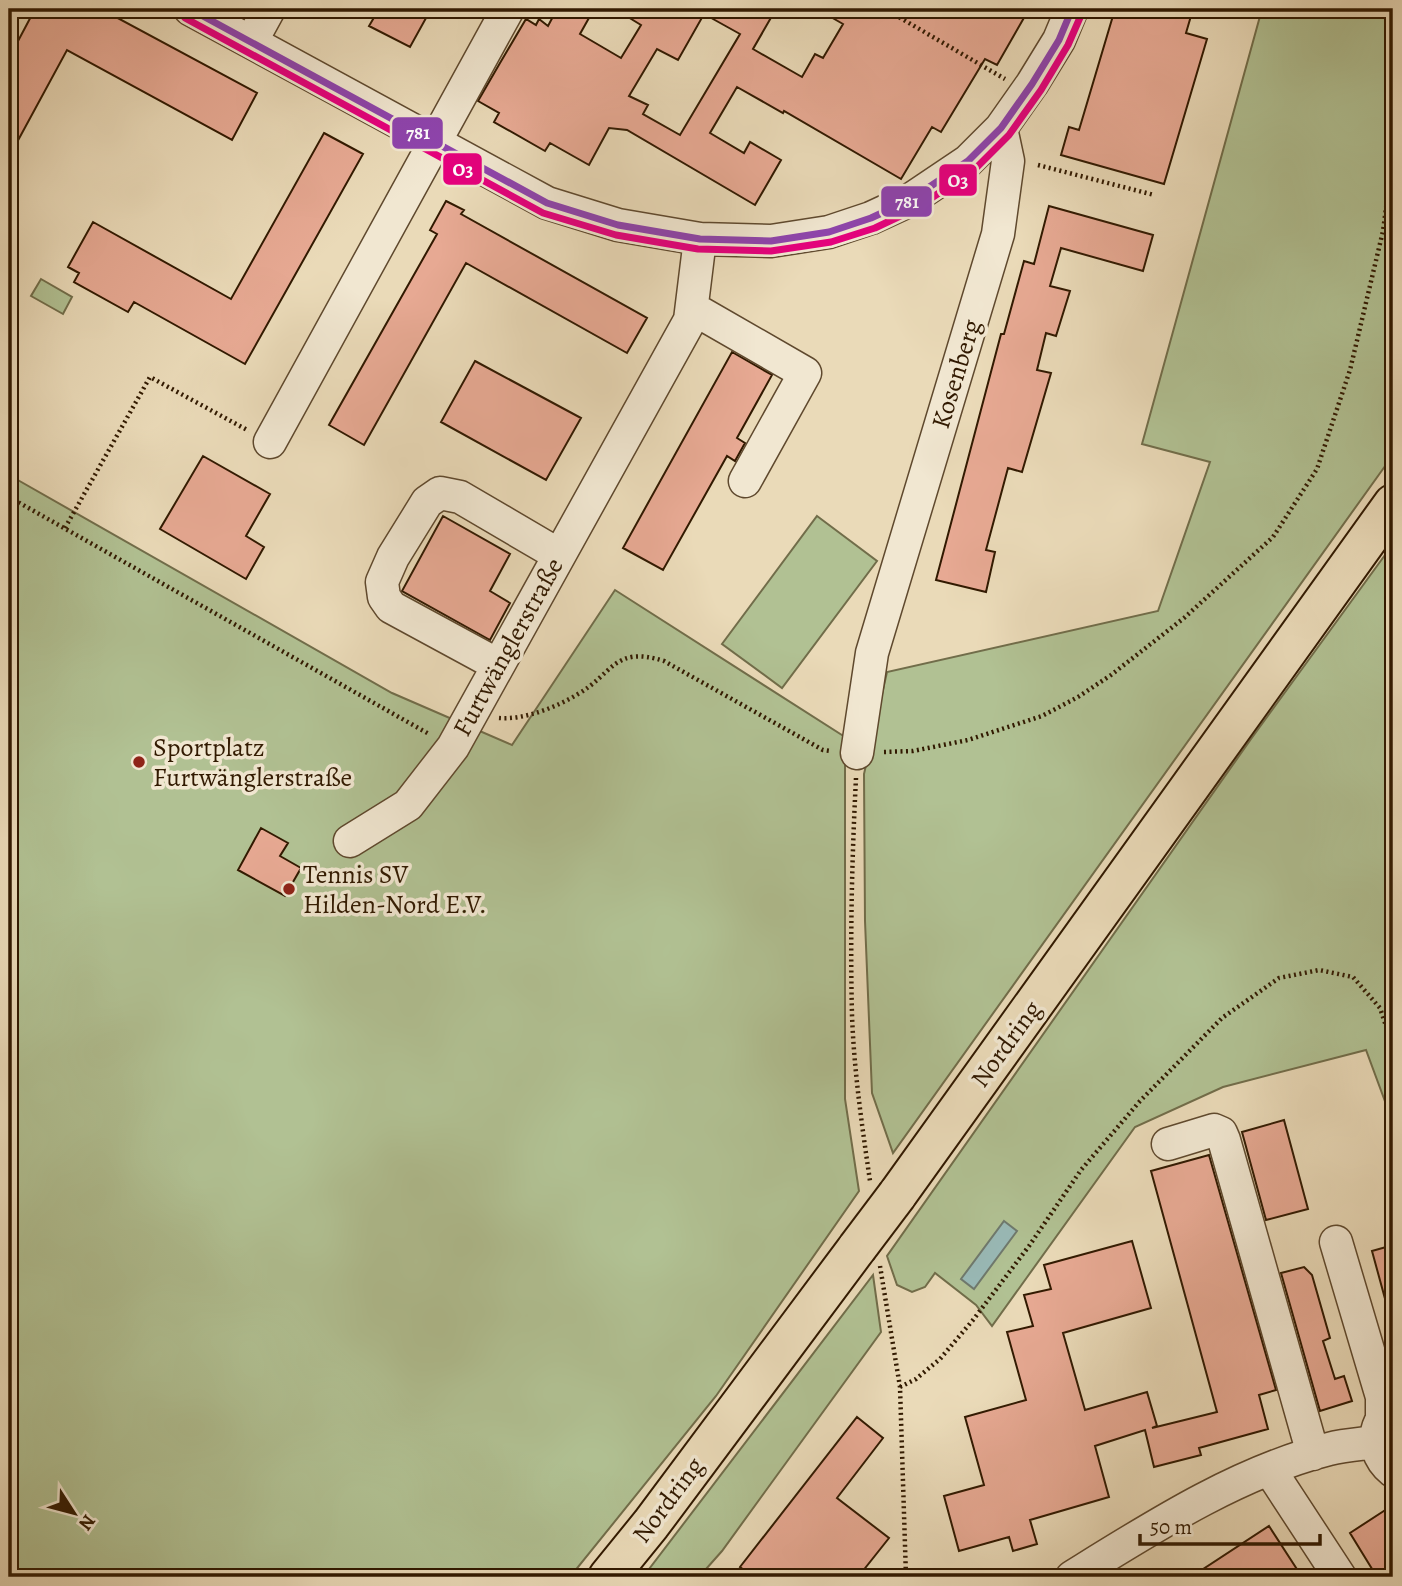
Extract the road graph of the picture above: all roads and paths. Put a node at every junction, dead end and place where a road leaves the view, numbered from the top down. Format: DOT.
graph roads {
  1 [pos="190,9"];
  2 [pos="269,9"];
  3 [pos="508,9"];
  4 [pos="885,9"];
  5 [pos="1072,9"];
  6 [pos="251,42"];
  7 [pos="1011,83"];
  8 [pos="1001,128"];
  9 [pos="435,141"];
  10 [pos="1393,155"];
  11 [pos="1038,165"];
  12 [pos="1154,195"];
  13 [pos="700,239"];
  14 [pos="692,309"];
  15 [pos="230,420"];
  16 [pos="270,442"];
  17 [pos="745,481"];
  18 [pos="9,497"];
  19 [pos="1393,504"];
  20 [pos="65,528"];
  21 [pos="559,555"];
  22 [pos="498,665"];
  23 [pos="498,718"];
  24 [pos="453,747"];
  25 [pos="857,752"];
  26 [pos="350,841"];
  27 [pos="1168,1144"];
  28 [pos="884,1189"];
  29 [pos="1336,1242"];
  30 [pos="869,1257"];
  31 [pos="1384,1422"];
  32 [pos="1312,1454"];
  33 [pos="1270,1470"];
  34 [pos="1393,1471"];
  35 [pos="607,1577"];
  36 [pos="906,1577"];
  37 [pos="1072,1577"];
  38 [pos="1339,1577"];
  1 -- 6 [label="street"];
  2 -- 6 [label="street"];
  3 -- 9 [label="street"];
  4 -- 7 [label="path"];
  5 -- 8 [label="street"];
  6 -- 9 [label="street"];
  8 -- 13 [label="street"];
  8 -- 25 [label="street, Kosenberg"];
  9 -- 13 [label="street"];
  9 -- 16 [label="street"];
  10 -- 25 [label="path"];
  11 -- 12 [label="path"];
  13 -- 14 [label="street, Furtwänglerstraße"];
  14 -- 17 [label="street"];
  14 -- 21 [label="street, Furtwänglerstraße"];
  15 -- 20 [label="path"];
  18 -- 20 [label="path, Furtwänglerstraße"];
  19 -- 28 [label="main road, Nordring"];
  20 -- 24 [label="path, Furtwänglerstraße"];
  21 -- 22 [label="street, Furtwänglerstraße"];
  21 -- 22 [label="street"];
  22 -- 24 [label="street, Furtwänglerstraße"];
  23 -- 25 [label="path"];
  24 -- 26 [label="street"];
  25 -- 28 [label="path"];
  27 -- 32 [label="street"];
  28 -- 30 [label="main road, Nordring, bridge"];
  29 -- 31 [label="street"];
  30 -- 35 [label="main road, Nordring"];
  30 -- 36 [label="path"];
  31 -- 32 [label="street"];
  31 -- 34 [label="street"];
  32 -- 33 [label="street"];
  33 -- 37 [label="street"];
  33 -- 38 [label="street"];
}
